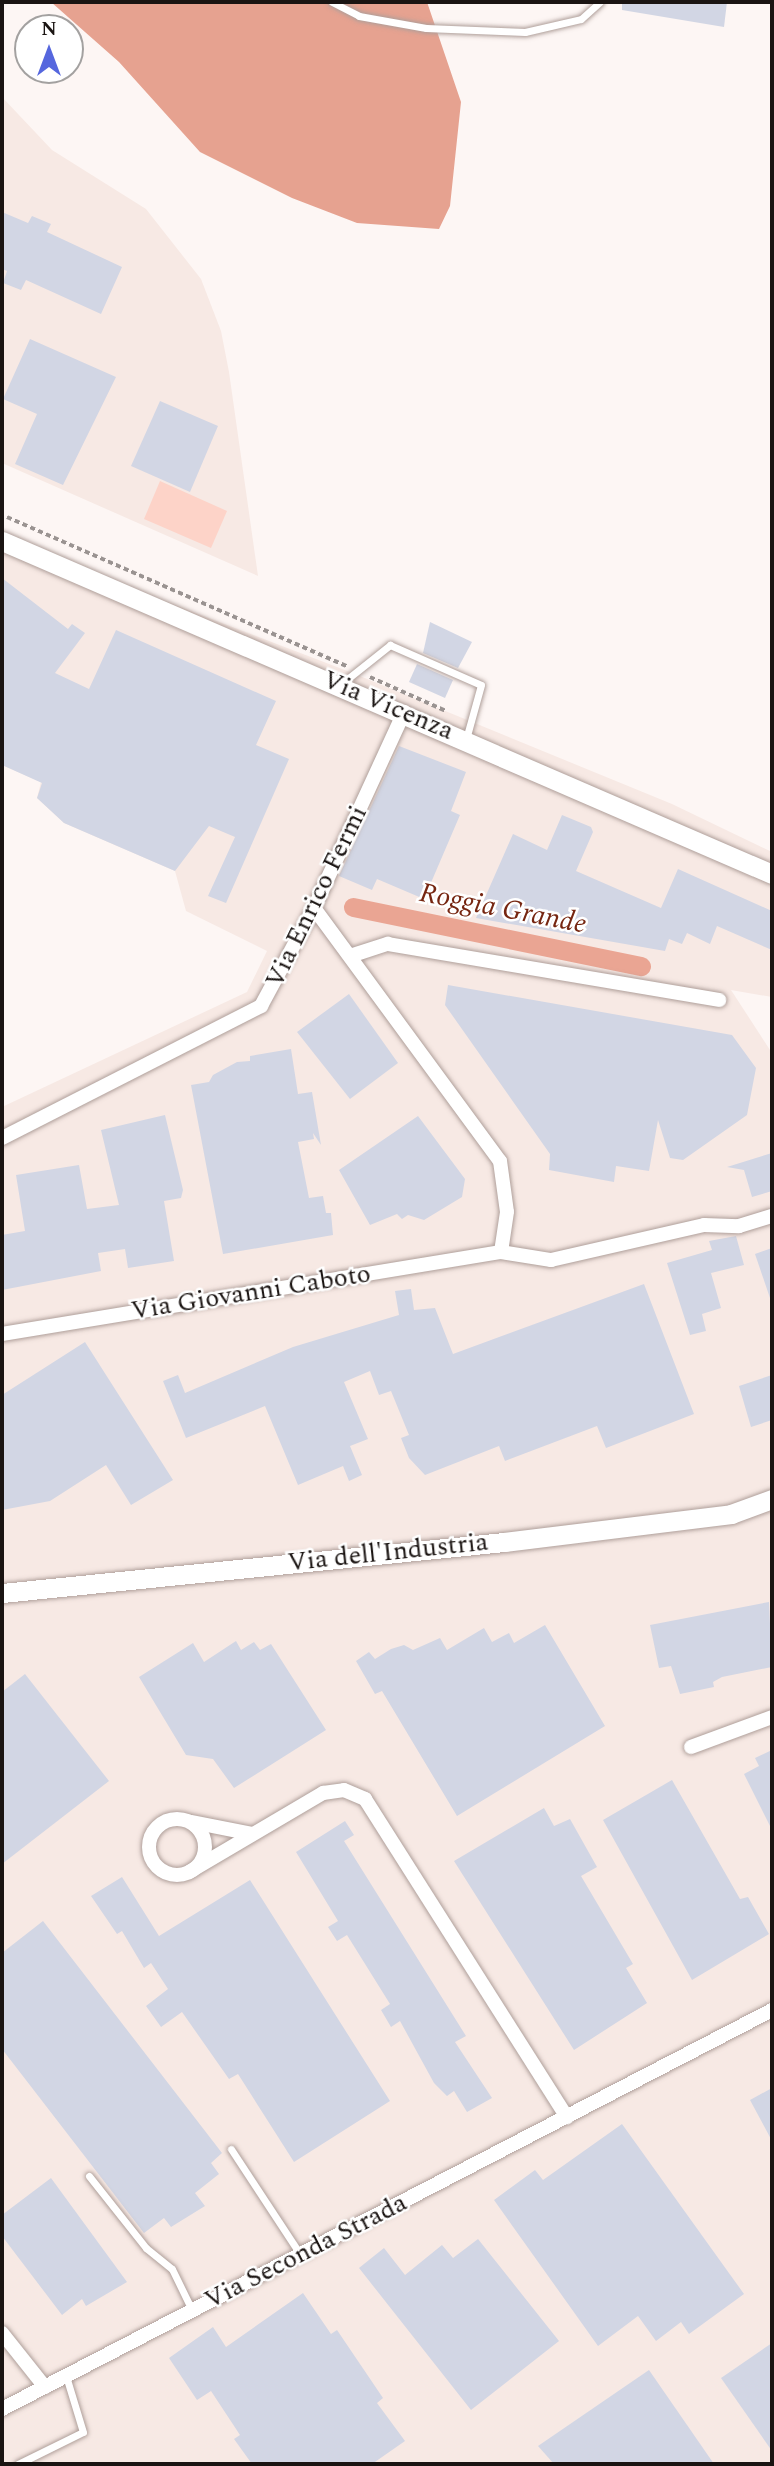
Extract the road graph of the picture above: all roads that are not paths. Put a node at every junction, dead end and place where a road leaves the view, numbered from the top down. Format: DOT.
graph roads {
  1 [pos="332,2"];
  2 [pos="600,2"];
  3 [pos="2,541"];
  4 [pos="340,685"];
  5 [pos="404,712"];
  6 [pos="466,739"];
  7 [pos="772,874"];
  8 [pos="314,908"];
  9 [pos="350,957"];
  10 [pos="719,1000"];
  11 [pos="2,1138"];
  12 [pos="772,1216"];
  13 [pos="501,1252"];
  14 [pos="2,1334"];
  15 [pos="772,1499"];
  16 [pos="2,1593"];
  17 [pos="772,1717"];
  18 [pos="691,1747"];
  19 [pos="187,1821"];
  20 [pos="252,1834"];
  21 [pos="189,1872"];
  22 [pos="772,2010"];
  23 [pos="567,2117"];
  24 [pos="231,2149"];
  25 [pos="89,2176"];
  26 [pos="300,2255"];
  27 [pos="193,2310"];
  28 [pos="2,2333"];
  29 [pos="66,2376"];
  30 [pos="45,2387"];
  31 [pos="2,2409"];
  32 [pos="19,2464"];
  1 -- 2 [label="lane"];
  3 -- 4 [label="street, Via Vicenza"];
  4 -- 5 [label="street, Via Vicenza"];
  4 -- 6 [label="lane"];
  5 -- 6 [label="street, Via Vicenza"];
  5 -- 8 [label="street, Via Enrico Fermi"];
  6 -- 7 [label="street, Via Vicenza"];
  8 -- 9 [label="street"];
  8 -- 11 [label="street, Via Enrico Fermi"];
  9 -- 10 [label="street"];
  9 -- 13 [label="street"];
  12 -- 13 [label="street, Via Giovanni Caboto"];
  13 -- 14 [label="street, Via Giovanni Caboto"];
  15 -- 16 [label="street, Via dell'Industria"];
  17 -- 18 [label="street"];
  19 -- 20 [label="street"];
  19 -- 21 [label="street"];
  19 -- 21 [label="street"];
  20 -- 21 [label="street"];
  20 -- 23 [label="street"];
  22 -- 23 [label="street, Via Seconda Strada"];
  23 -- 26 [label="street, Via Seconda Strada"];
  24 -- 26 [label="lane"];
  25 -- 27 [label="lane"];
  26 -- 27 [label="street, Via Seconda Strada"];
  27 -- 29 [label="street, Via Seconda Strada"];
  28 -- 30 [label="street"];
  29 -- 30 [label="street, Via Seconda Strada"];
  29 -- 32 [label="lane"];
  30 -- 31 [label="street, Via Seconda Strada"];
}
